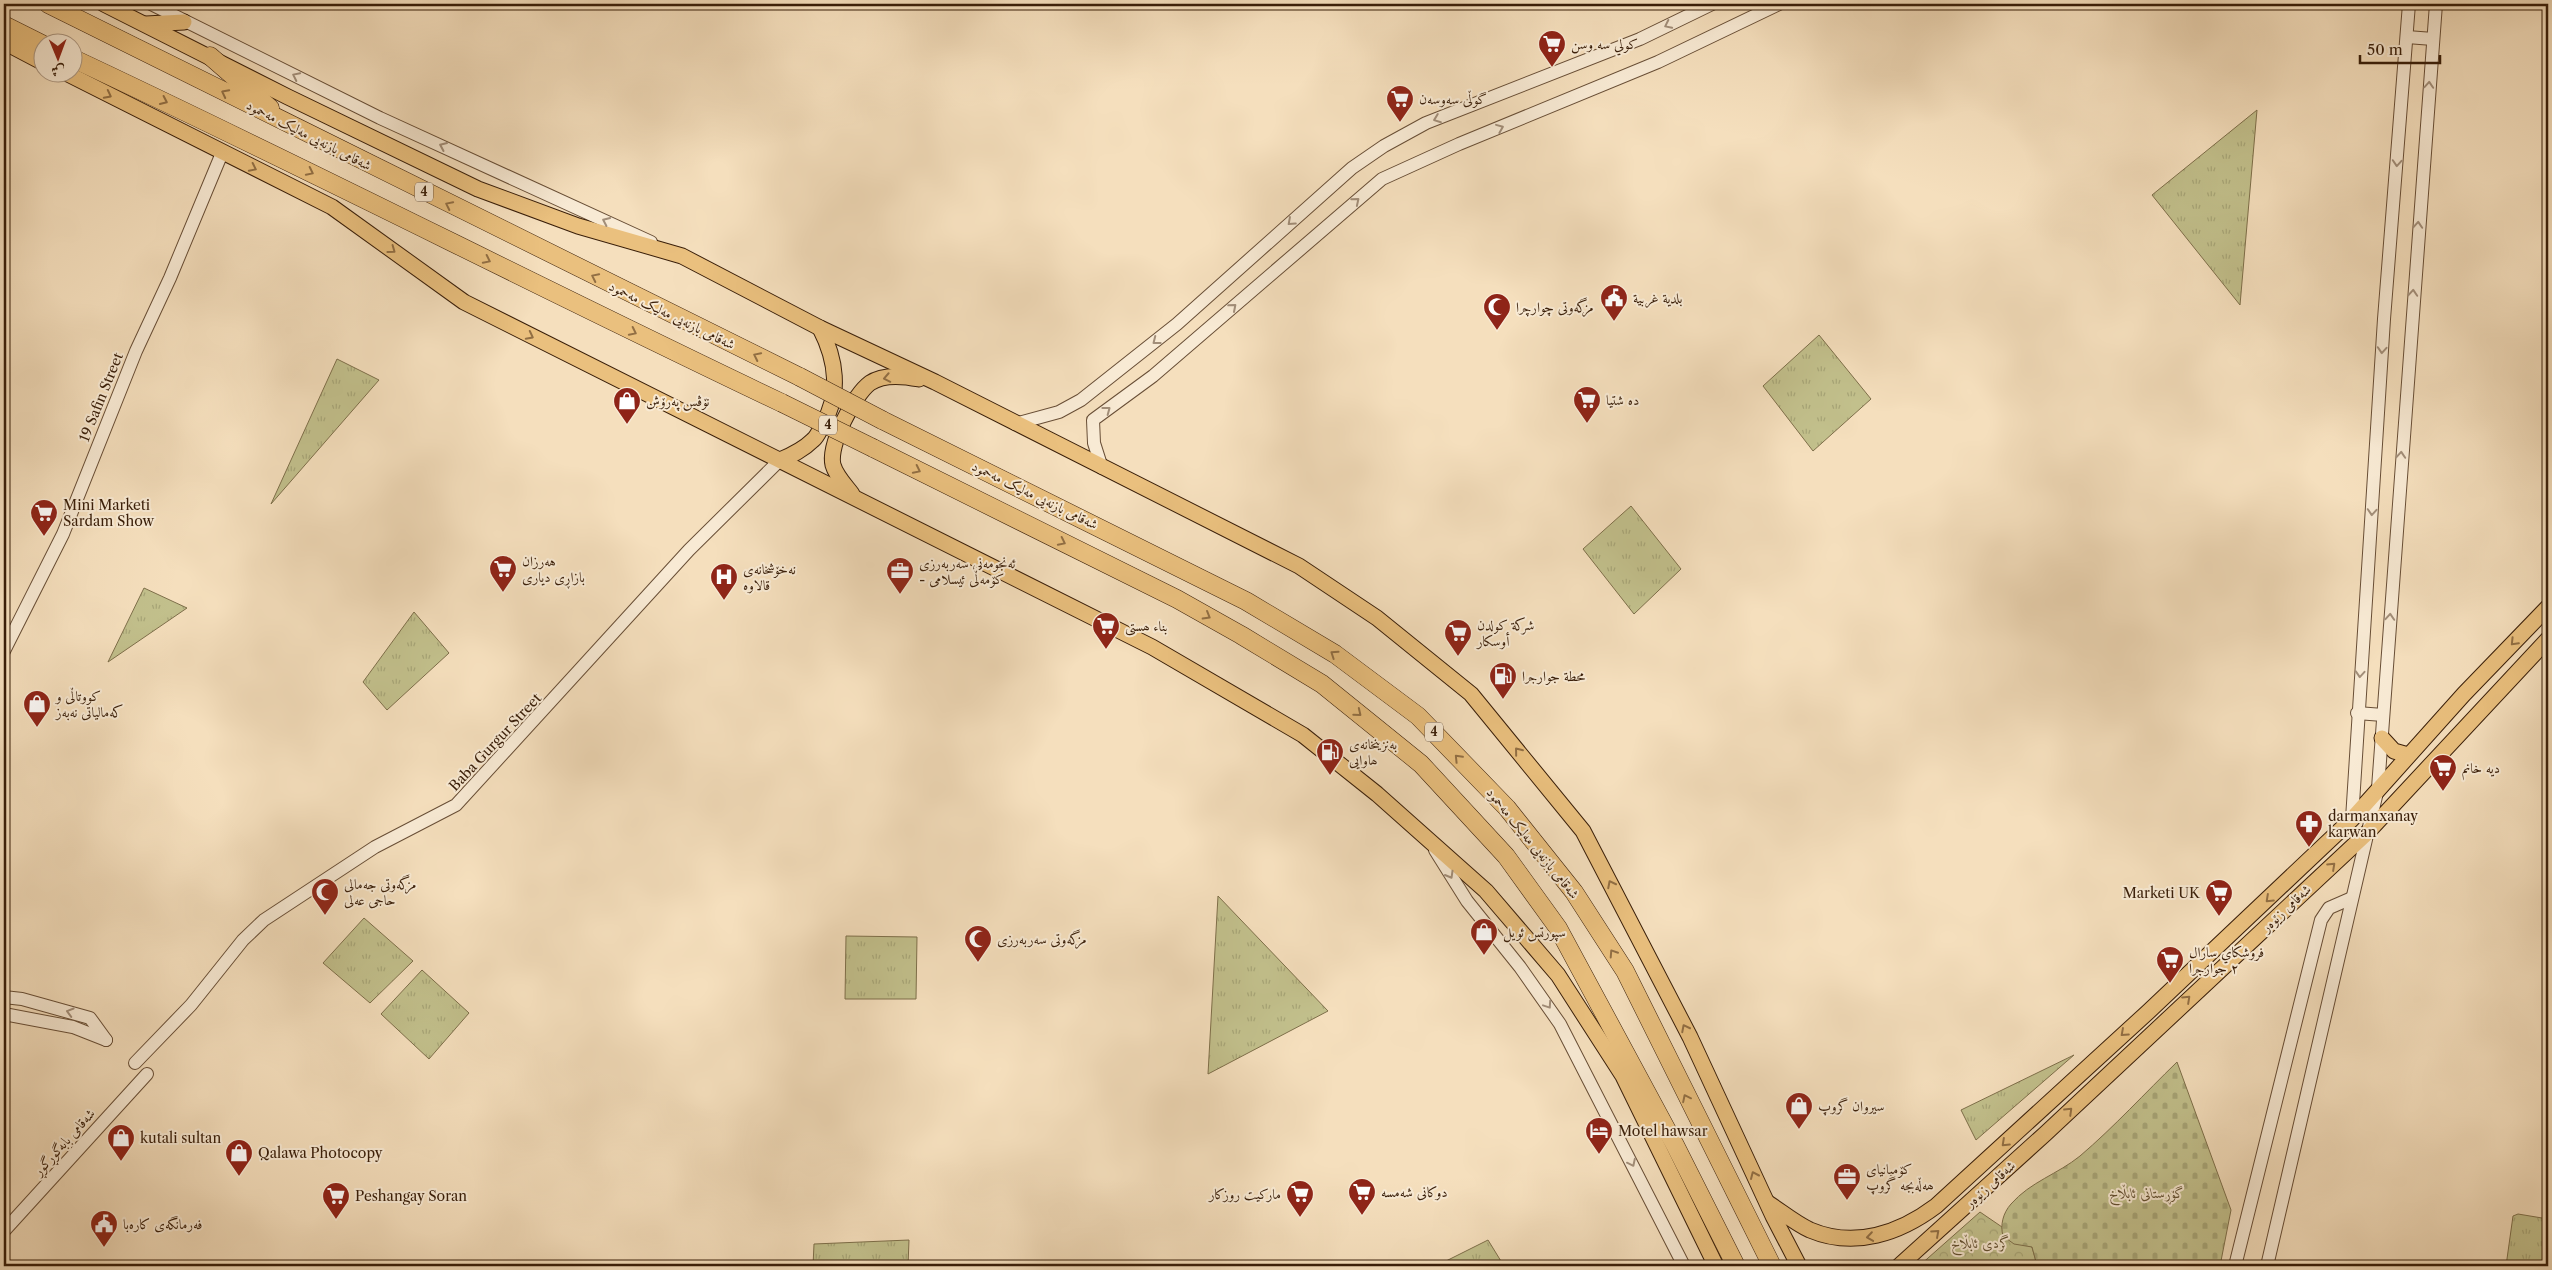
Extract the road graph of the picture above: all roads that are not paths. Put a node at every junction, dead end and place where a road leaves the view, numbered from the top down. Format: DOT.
graph roads {
  1 [pos="48,4"];
  2 [pos="104,4"];
  3 [pos="150,4"];
  4 [pos="1712,4"];
  5 [pos="1780,4"];
  6 [pos="2409,4"];
  7 [pos="2436,4"];
  8 [pos="184,22"];
  9 [pos="145,24"];
  10 [pos="4,26"];
  11 [pos="2407,37"];
  12 [pos="32,39"];
  13 [pos="2433,39"];
  14 [pos="4,42"];
  15 [pos="210,56"];
  16 [pos="32,57"];
  17 [pos="82,63"];
  18 [pos="82,81"];
  19 [pos="292,126"];
  20 [pos="222,152"];
  21 [pos="682,256"];
  22 [pos="1177,324"];
  23 [pos="820,328"];
  24 [pos="1193,341"];
  25 [pos="935,382"];
  26 [pos="1015,424"];
  27 [pos="780,460"];
  28 [pos="1102,468"];
  29 [pos="854,497"];
  30 [pos="2548,607"];
  31 [pos="2548,639"];
  32 [pos="4,651"];
  33 [pos="2357,713"];
  34 [pos="2384,715"];
  35 [pos="2382,738"];
  36 [pos="2408,755"];
  37 [pos="2378,788"];
  38 [pos="2352,819"];
  39 [pos="2367,832"];
  40 [pos="1423,834"];
  41 [pos="2352,898"];
  42 [pos="4,997"];
  43 [pos="4,1014"];
  44 [pos="1620,1043"];
  45 [pos="135,1063"];
  46 [pos="147,1074"];
  47 [pos="1624,1076"];
  48 [pos="2042,1108"];
  49 [pos="2045,1134"];
  50 [pos="1767,1202"];
  51 [pos="4,1231"];
  52 [pos="1684,1266"];
  53 [pos="1716,1266"];
  54 [pos="1736,1266"];
  55 [pos="1772,1266"];
  56 [pos="1799,1266"];
  57 [pos="1900,1266"];
  58 [pos="2235,1266"];
  59 [pos="2267,1266"];
  19 -- 1 [label="highway, شەقامی بازنەیی مەلیک مەحمود / 4, one-way"];
  2 -- 9 [label="main road"];
  3 -- 8 [label="street"];
  4 -- 22 [label="street, one-way"];
  24 -- 5 [label="street, one-way"];
  6 -- 11 [label="street"];
  7 -- 13 [label="street"];
  8 -- 9 [label="main road"];
  21 -- 8 [label="street, one-way"];
  9 -- 15 [label="main road"];
  10 -- 12 [label="highway"];
  11 -- 13 [label="street"];
  11 -- 33 [label="street, one-way"];
  34 -- 13 [label="street, one-way"];
  14 -- 16 [label="main road"];
  15 -- 19 [label="highway"];
  15 -- 21 [label="main road"];
  17 -- 44 [label="highway, 4, one-way, bridge"];
  18 -- 20 [label="main road, one-way"];
  55 -- 19 [label="highway, شەقامی بازنەیی مەلیک مەحمود / 4, one-way, bridge"];
  20 -- 27 [label="main road, one-way"];
  20 -- 32 [label="street, 19 Safin Street"];
  21 -- 23 [label="main road"];
  22 -- 24 [label="street"];
  22 -- 26 [label="street, one-way"];
  23 -- 25 [label="main road"];
  23 -- 27 [label="main road"];
  28 -- 24 [label="street, one-way"];
  25 -- 26 [label="main road"];
  25 -- 29 [label="main road, one-way"];
  26 -- 28 [label="main road"];
  27 -- 29 [label="main road"];
  27 -- 45 [label="street, Baba Gurgur Street"];
  50 -- 28 [label="main road, one-way"];
  29 -- 40 [label="main road"];
  30 -- 36 [label="main road, شەقامی زێوەر, one-way"];
  31 -- 39 [label="main road, شەقامی زێوەر"];
  33 -- 34 [label="street"];
  33 -- 38 [label="street"];
  34 -- 35 [label="street"];
  35 -- 36 [label="main road"];
  35 -- 37 [label="street"];
  36 -- 37 [label="main road, شەقامی زێوەر"];
  37 -- 38 [label="main road, شەقامی زێوەر"];
  37 -- 39 [label="street"];
  38 -- 48 [label="main road, شەقامی زێوەر, one-way"];
  39 -- 41 [label="street"];
  49 -- 39 [label="main road, شەقامی زێوەر, one-way"];
  40 -- 47 [label="main road"];
  40 -- 52 [label="street, one-way"];
  41 -- 58 [label="street"];
  41 -- 59 [label="street"];
  43 -- 42 [label="street, one-way"];
  44 -- 47 [label="highway"];
  44 -- 54 [label="highway, 4"];
  46 -- 51 [label="street, شەقامی بابەگوڕگوڕ"];
  47 -- 53 [label="main road"];
  48 -- 49 [label="main road"];
  48 -- 50 [label="main road, شەقامی زێوەر, one-way"];
  57 -- 49 [label="main road, شەقامی زێوەر, one-way"];
  50 -- 56 [label="main road"];
}
